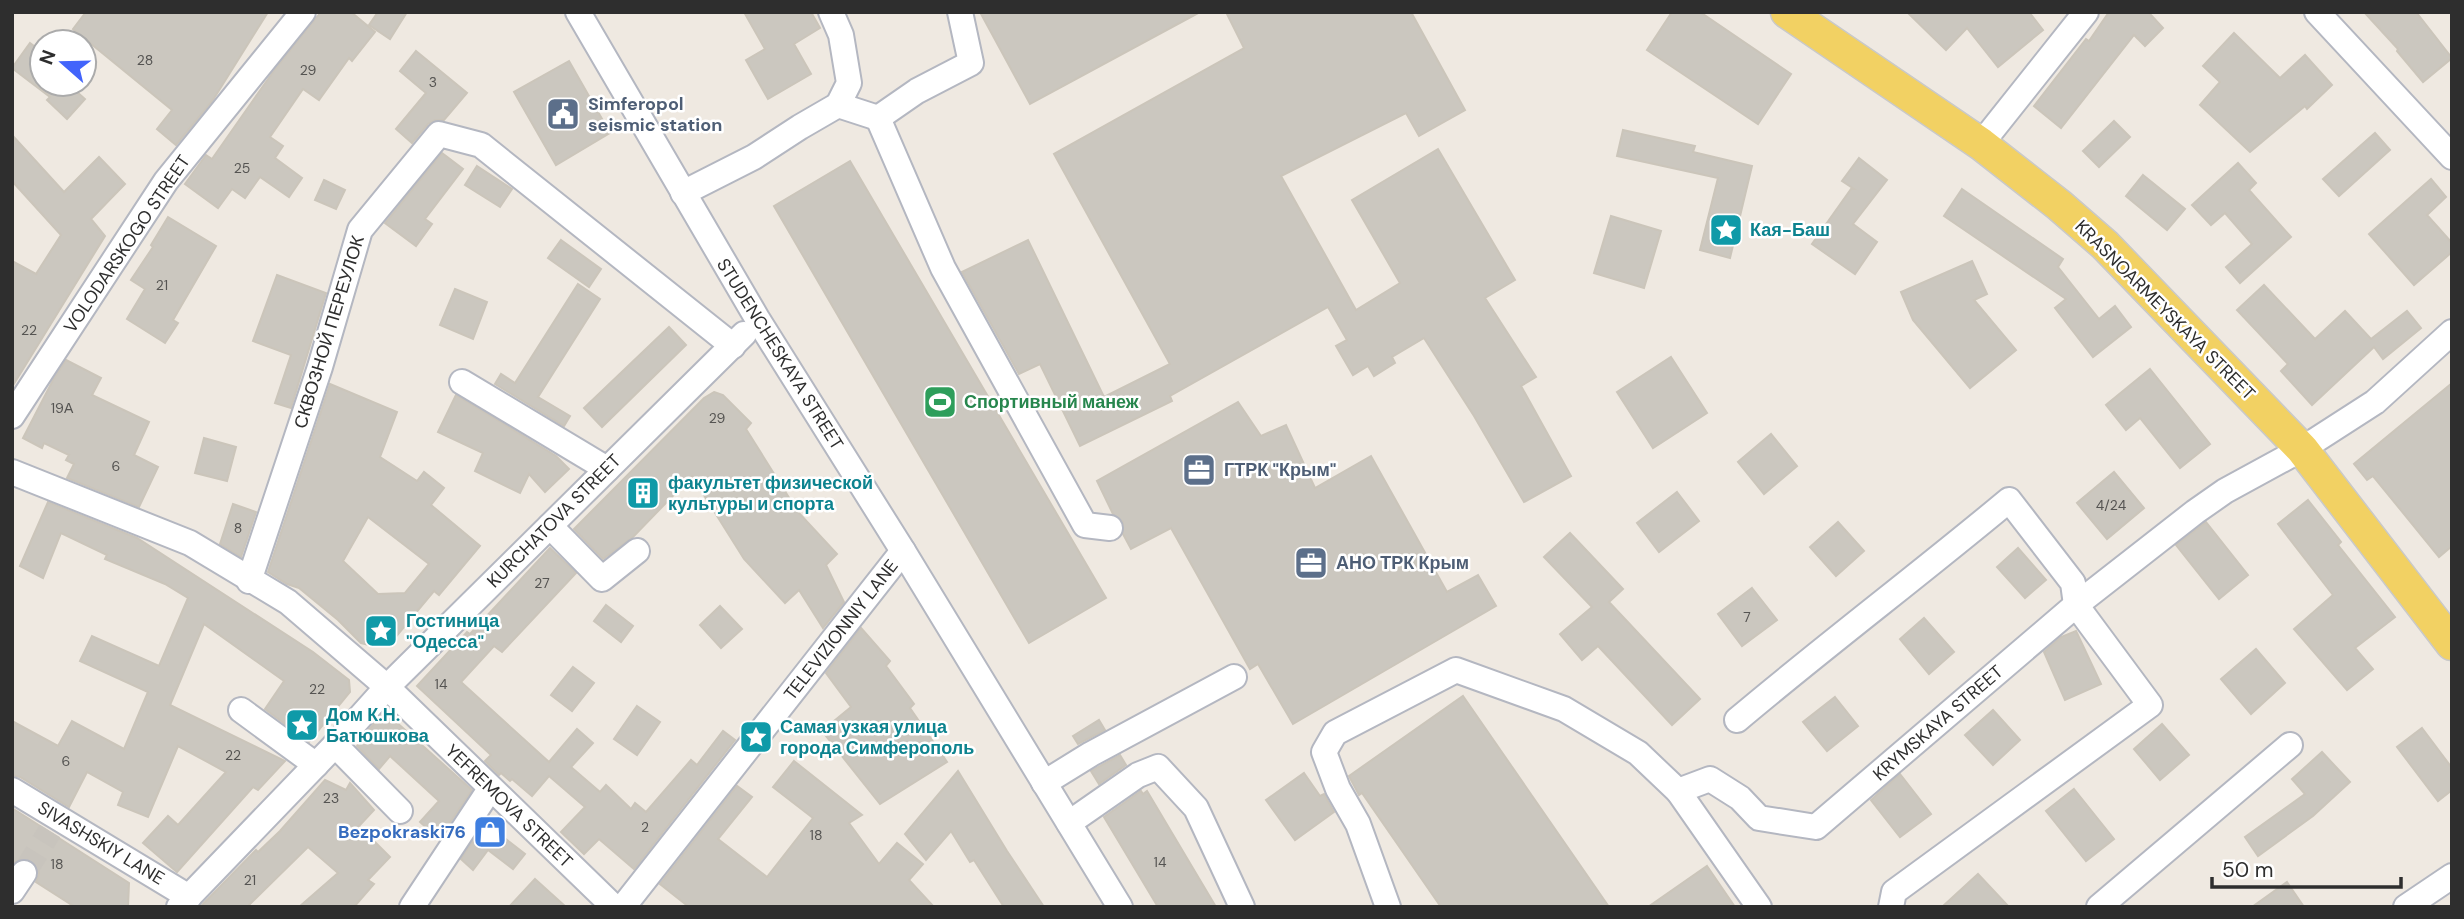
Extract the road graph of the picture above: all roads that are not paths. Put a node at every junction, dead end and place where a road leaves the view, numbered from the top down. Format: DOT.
graph roads {
  1 [pos="303,12"];
  2 [pos="578,12"];
  3 [pos="831,12"];
  4 [pos="960,12"];
  5 [pos="1787,12"];
  6 [pos="2086,12"];
  7 [pos="2317,12"];
  8 [pos="838,105"];
  9 [pos="878,118"];
  10 [pos="1981,144"];
  11 [pos="2452,156"];
  12 [pos="683,193"];
  13 [pos="758,320"];
  14 [pos="2452,332"];
  15 [pos="733,346"];
  16 [pos="462,382"];
  17 [pos="12,416"];
  18 [pos="2302,449"];
  19 [pos="607,470"];
  20 [pos="12,472"];
  21 [pos="550,526"];
  22 [pos="1110,528"];
  23 [pos="637,551"];
  24 [pos="903,551"];
  25 [pos="249,581"];
  26 [pos="2076,605"];
  27 [pos="2452,644"];
  28 [pos="1234,677"];
  29 [pos="387,687"];
  30 [pos="242,710"];
  31 [pos="1737,720"];
  32 [pos="335,745"];
  33 [pos="2290,745"];
  34 [pos="316,765"];
  35 [pos="1044,783"];
  36 [pos="490,789"];
  37 [pos="12,790"];
  38 [pos="1678,791"];
  39 [pos="400,811"];
  40 [pos="1069,823"];
  41 [pos="2452,876"];
  42 [pos="184,902"];
  43 [pos="412,907"];
  44 [pos="614,907"];
  45 [pos="623,907"];
  46 [pos="1120,907"];
  47 [pos="1242,907"];
  48 [pos="1388,907"];
  49 [pos="1759,907"];
  50 [pos="1891,907"];
  51 [pos="2099,907"];
  52 [pos="2406,907"];
  1 -- 17 [label="street, VOLODARSKOGO STREET"];
  2 -- 12 [label="street, STUDENCHESKAYA STREET"];
  3 -- 8 [label="street"];
  4 -- 9 [label="street"];
  5 -- 10 [label="main road, KRASNOARMEYSKAYA STREET"];
  6 -- 10 [label="street"];
  7 -- 11 [label="street"];
  8 -- 9 [label="street"];
  8 -- 12 [label="street"];
  9 -- 22 [label="street"];
  10 -- 18 [label="main road, KRASNOARMEYSKAYA STREET"];
  12 -- 13 [label="street, STUDENCHESKAYA STREET"];
  13 -- 15 [label="street, KURCHATOVA STREET"];
  13 -- 24 [label="street, STUDENCHESKAYA STREET"];
  14 -- 18 [label="street, KRYMSKAYA STREET"];
  15 -- 19 [label="street, KURCHATOVA STREET"];
  15 -- 25 [label="street, СКВОЗНОЙ ПЕРЕУЛОК"];
  16 -- 19 [label="street"];
  18 -- 26 [label="street, KRYMSKAYA STREET"];
  18 -- 27 [label="main road, KRASNOARMEYSKAYA STREET"];
  19 -- 21 [label="street, KURCHATOVA STREET"];
  20 -- 25 [label="street, YEFREMOVA STREET"];
  21 -- 23 [label="street"];
  21 -- 29 [label="street, KURCHATOVA STREET"];
  24 -- 35 [label="street, STUDENCHESKAYA STREET"];
  24 -- 45 [label="street, TELEVIZIONNIY LANE"];
  25 -- 29 [label="street, YEFREMOVA STREET"];
  26 -- 31 [label="street"];
  26 -- 38 [label="street, KRYMSKAYA STREET"];
  26 -- 50 [label="street"];
  28 -- 35 [label="street"];
  29 -- 32 [label="street, KURCHATOVA STREET"];
  29 -- 36 [label="street, YEFREMOVA STREET"];
  30 -- 34 [label="street"];
  32 -- 34 [label="street, KURCHATOVA STREET"];
  32 -- 39 [label="street"];
  33 -- 51 [label="street"];
  34 -- 42 [label="street, KURCHATOVA STREET"];
  35 -- 40 [label="street, STUDENCHESKAYA STREET"];
  36 -- 43 [label="street"];
  36 -- 44 [label="street, YEFREMOVA STREET"];
  37 -- 42 [label="street, SIVASHSKIY LANE"];
  38 -- 48 [label="street"];
  38 -- 49 [label="street"];
  40 -- 46 [label="street, STUDENCHESKAYA STREET"];
  40 -- 47 [label="street"];
  41 -- 52 [label="street"];
}
